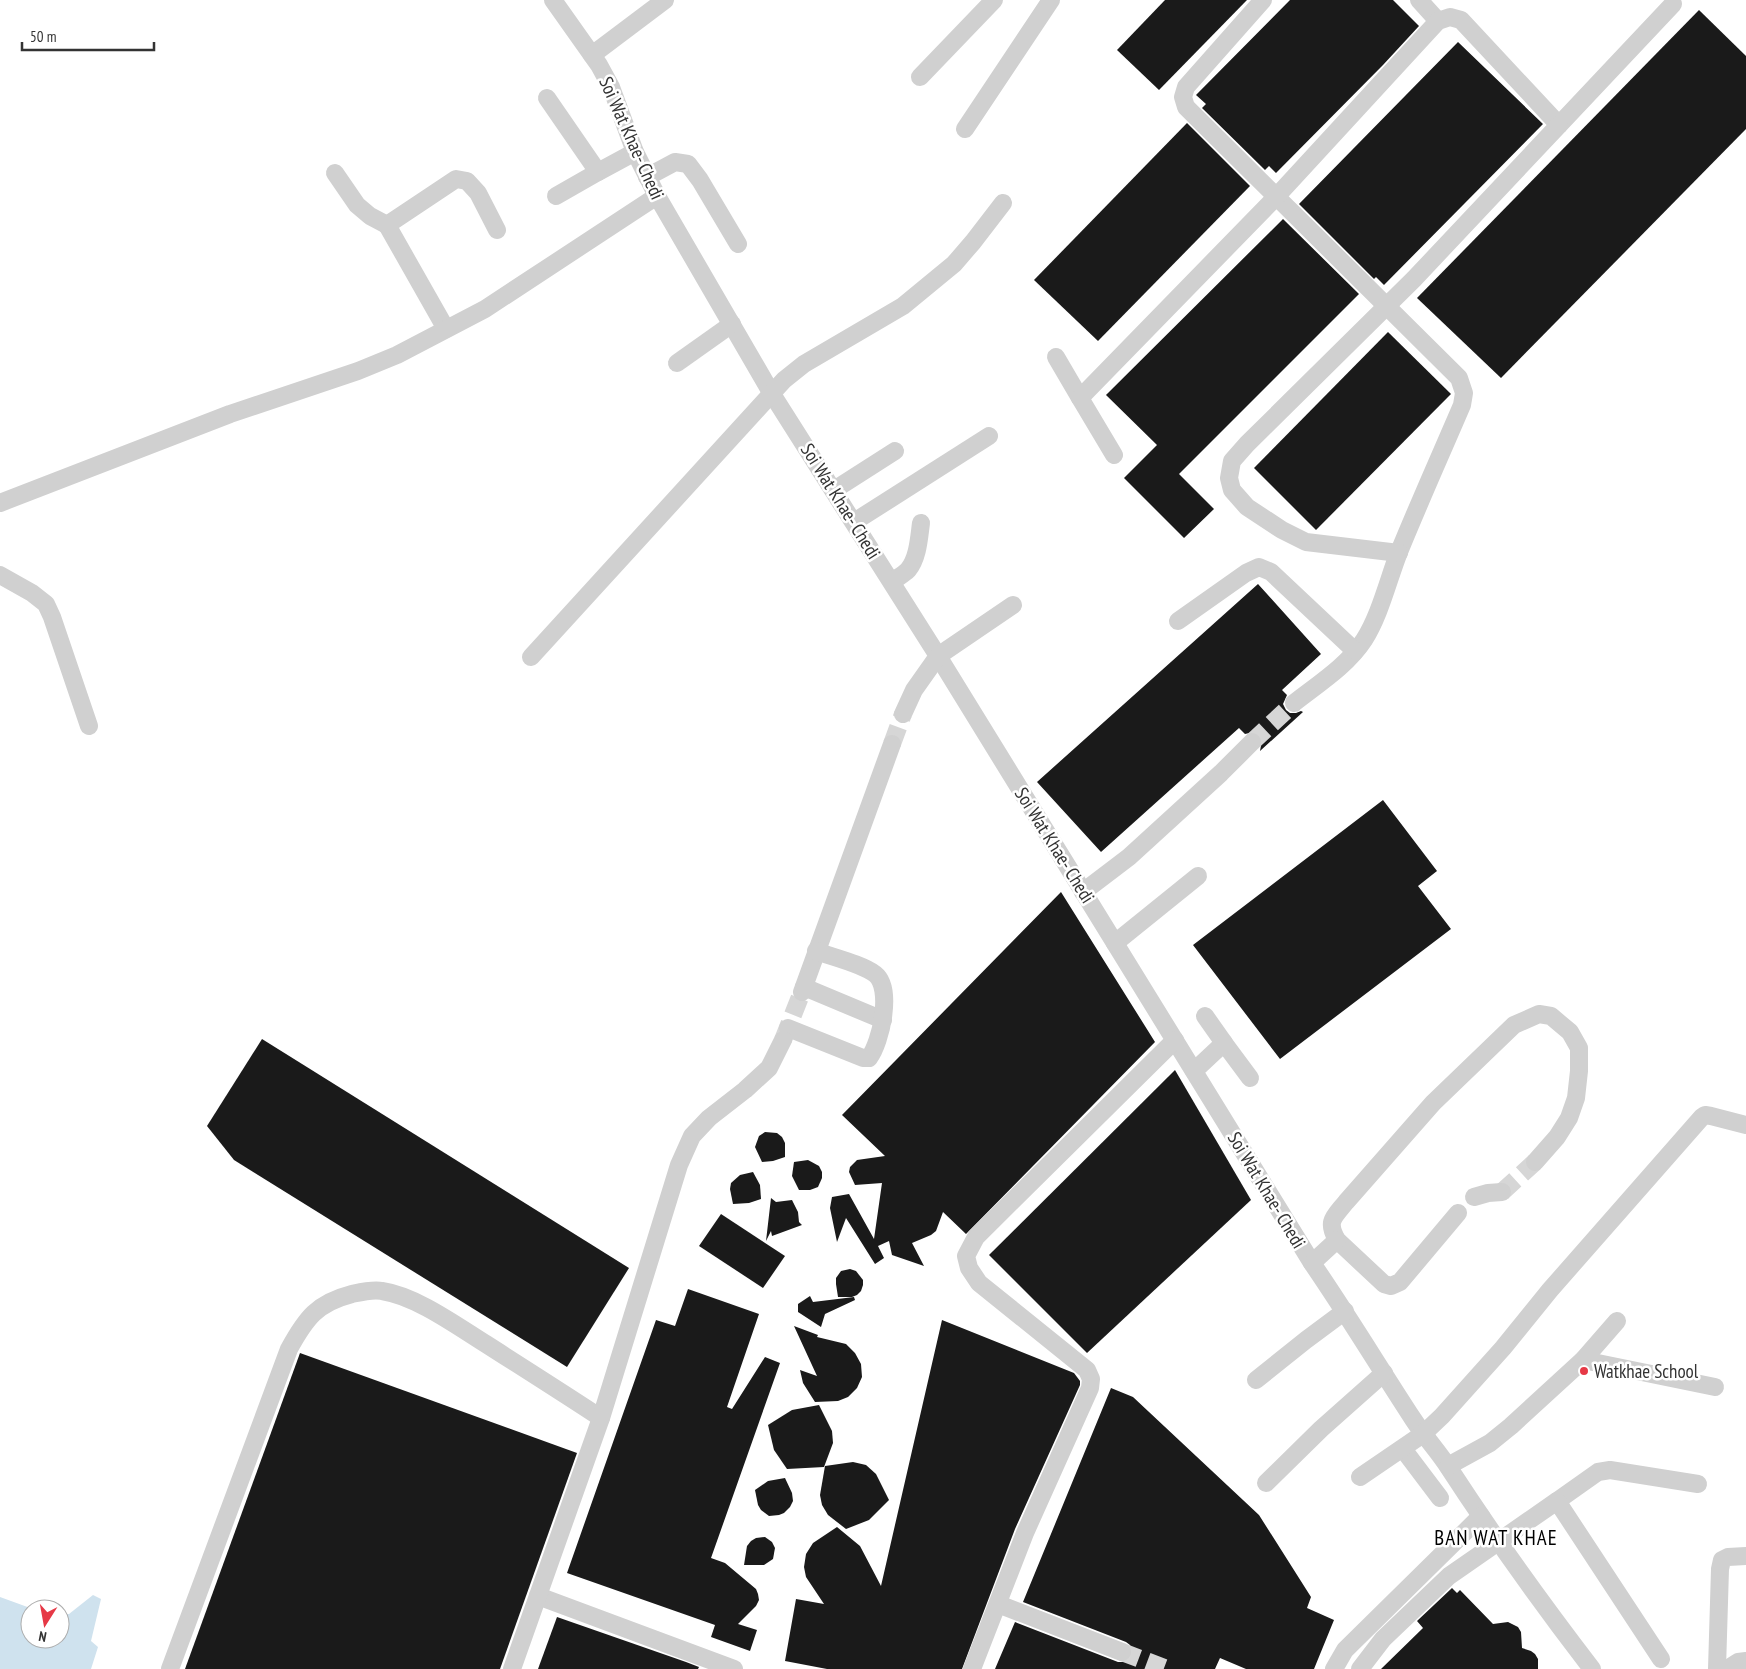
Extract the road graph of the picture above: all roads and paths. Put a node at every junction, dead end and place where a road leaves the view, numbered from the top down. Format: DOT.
graph roads {
  1 [pos="664,0"];
  2 [pos="994,0"];
  3 [pos="1051,0"];
  4 [pos="1263,0"];
  5 [pos="1419,0"];
  6 [pos="558,2"];
  7 [pos="1673,4"];
  8 [pos="1438,21"];
  9 [pos="592,55"];
  10 [pos="920,77"];
  11 [pos="547,98"];
  12 [pos="1559,125"];
  13 [pos="965,129"];
  14 [pos="635,152"];
  15 [pos="598,172"];
  16 [pos="336,173"];
  17 [pos="647,177"];
  18 [pos="556,196"];
  19 [pos="656,196"];
  20 [pos="1276,197"];
  21 [pos="1003,203"];
  22 [pos="387,225"];
  23 [pos="497,230"];
  24 [pos="738,244"];
  25 [pos="1386,306"];
  26 [pos="732,324"];
  27 [pos="446,329"];
  28 [pos="1056,357"];
  29 [pos="677,363"];
  30 [pos="772,394"];
  31 [pos="1080,398"];
  32 [pos="989,436"];
  33 [pos="895,450"];
  34 [pos="1114,455"];
  35 [pos="834,490"];
  36 [pos="0,503"];
  37 [pos="854,522"];
  38 [pos="921,523"];
  39 [pos="1399,553"];
  40 [pos="0,575"];
  41 [pos="892,582"];
  42 [pos="1013,605"];
  43 [pos="1178,621"];
  44 [pos="1356,652"];
  45 [pos="938,656"];
  46 [pos="531,657"];
  47 [pos="1294,703"];
  48 [pos="903,714"];
  49 [pos="90,726"];
  50 [pos="1252,742"];
  51 [pos="892,744"];
  52 [pos="1198,876"];
  53 [pos="1083,892"];
  54 [pos="1115,943"];
  55 [pos="816,952"];
  56 [pos="1205,1016"];
  57 [pos="883,1020"];
  58 [pos="1175,1040"];
  59 [pos="1224,1043"];
  60 [pos="1194,1071"];
  61 [pos="1250,1078"];
  62 [pos="1746,1125"];
  63 [pos="1535,1162"];
  64 [pos="1502,1192"];
  65 [pos="1474,1197"];
  66 [pos="1458,1213"];
  67 [pos="1337,1240"];
  68 [pos="1312,1263"];
  69 [pos="1345,1311"];
  70 [pos="1617,1320"];
  71 [pos="1583,1360"];
  72 [pos="1384,1373"];
  73 [pos="1256,1380"];
  74 [pos="1715,1387"];
  75 [pos="602,1418"];
  76 [pos="1423,1434"];
  77 [pos="1403,1448"];
  78 [pos="1448,1466"];
  79 [pos="1360,1477"];
  80 [pos="1266,1483"];
  81 [pos="1698,1484"];
  82 [pos="1440,1498"];
  83 [pos="1557,1501"];
  84 [pos="1481,1516"];
  85 [pos="1500,1542"];
  86 [pos="1746,1556"];
  87 [pos="538,1596"];
  88 [pos="998,1604"];
  89 [pos="1122,1652"];
  90 [pos="1661,1659"];
  91 [pos="1746,1661"];
  92 [pos="170,1669"];
  93 [pos="512,1669"];
  94 [pos="734,1669"];
  95 [pos="972,1669"];
  96 [pos="1334,1669"];
  97 [pos="1360,1669"];
  98 [pos="1592,1669"];
  99 [pos="1717,1669"];
  100 [pos="1727,1669"];
  1 -- 9 [label="street"];
  2 -- 10 [label="street"];
  3 -- 13 [label="street"];
  4 -- 20 [label="street"];
  5 -- 8 [label="street"];
  6 -- 9 [label="street, Soi Wat Khae- Chedi"];
  7 -- 12 [label="street"];
  8 -- 12 [label="street"];
  8 -- 20 [label="street"];
  9 -- 14 [label="street, Soi Wat Khae- Chedi"];
  11 -- 15 [label="street"];
  12 -- 25 [label="street"];
  14 -- 15 [label="street"];
  14 -- 17 [label="street, Soi Wat Khae- Chedi"];
  15 -- 18 [label="street"];
  16 -- 22 [label="street"];
  17 -- 19 [label="street, Soi Wat Khae- Chedi"];
  17 -- 24 [label="street"];
  19 -- 26 [label="street, Soi Wat Khae- Chedi"];
  19 -- 27 [label="street"];
  20 -- 25 [label="street"];
  20 -- 31 [label="street"];
  21 -- 30 [label="street"];
  22 -- 23 [label="street"];
  22 -- 27 [label="street"];
  25 -- 39 [label="street"];
  25 -- 39 [label="street"];
  26 -- 29 [label="street"];
  26 -- 30 [label="street, Soi Wat Khae- Chedi"];
  27 -- 36 [label="street"];
  28 -- 31 [label="street"];
  30 -- 35 [label="street, Soi Wat Khae- Chedi"];
  30 -- 46 [label="street"];
  31 -- 34 [label="street"];
  32 -- 37 [label="street"];
  33 -- 35 [label="street"];
  35 -- 37 [label="street, Soi Wat Khae- Chedi"];
  37 -- 41 [label="street, Soi Wat Khae- Chedi"];
  38 -- 41 [label="street"];
  39 -- 44 [label="street"];
  40 -- 49 [label="street"];
  41 -- 45 [label="street, Soi Wat Khae- Chedi"];
  42 -- 45 [label="street"];
  43 -- 44 [label="street"];
  44 -- 47 [label="street"];
  45 -- 48 [label="street"];
  45 -- 53 [label="street, Soi Wat Khae- Chedi"];
  50 -- 53 [label="street"];
  51 -- 55 [label="street"];
  52 -- 54 [label="street"];
  53 -- 54 [label="street, Soi Wat Khae- Chedi"];
  54 -- 58 [label="street, Soi Wat Khae- Chedi"];
  55 -- 57 [label="street"];
  55 -- 57 [label="street"];
  56 -- 59 [label="street"];
  57 -- 75 [label="street"];
  58 -- 60 [label="street, Soi Wat Khae- Chedi"];
  58 -- 88 [label="street"];
  59 -- 60 [label="street"];
  59 -- 61 [label="street"];
  60 -- 68 [label="street, Soi Wat Khae- Chedi"];
  62 -- 76 [label="street"];
  63 -- 67 [label="street"];
  64 -- 65 [label="street"];
  66 -- 67 [label="street"];
  67 -- 68 [label="street"];
  68 -- 69 [label="street, Soi Wat Khae- Chedi"];
  69 -- 72 [label="street, Soi Wat Khae- Chedi"];
  69 -- 73 [label="street"];
  70 -- 71 [label="street"];
  71 -- 74 [label="street"];
  71 -- 78 [label="street"];
  72 -- 76 [label="street, Soi Wat Khae- Chedi"];
  72 -- 80 [label="street"];
  75 -- 87 [label="street"];
  75 -- 92 [label="street"];
  76 -- 77 [label="street"];
  76 -- 78 [label="street, Soi Wat Khae- Chedi"];
  77 -- 79 [label="street"];
  77 -- 82 [label="street"];
  78 -- 84 [label="street, Soi Wat Khae- Chedi"];
  81 -- 83 [label="street"];
  83 -- 85 [label="street"];
  83 -- 90 [label="street"];
  84 -- 85 [label="street, Soi Wat Khae- Chedi"];
  84 -- 96 [label="street"];
  85 -- 97 [label="street"];
  85 -- 98 [label="street, Soi Wat Khae- Chedi"];
  86 -- 99 [label="street"];
  87 -- 93 [label="street"];
  87 -- 94 [label="street"];
  88 -- 89 [label="street"];
  88 -- 95 [label="street"];
  91 -- 100 [label="street"];
}
